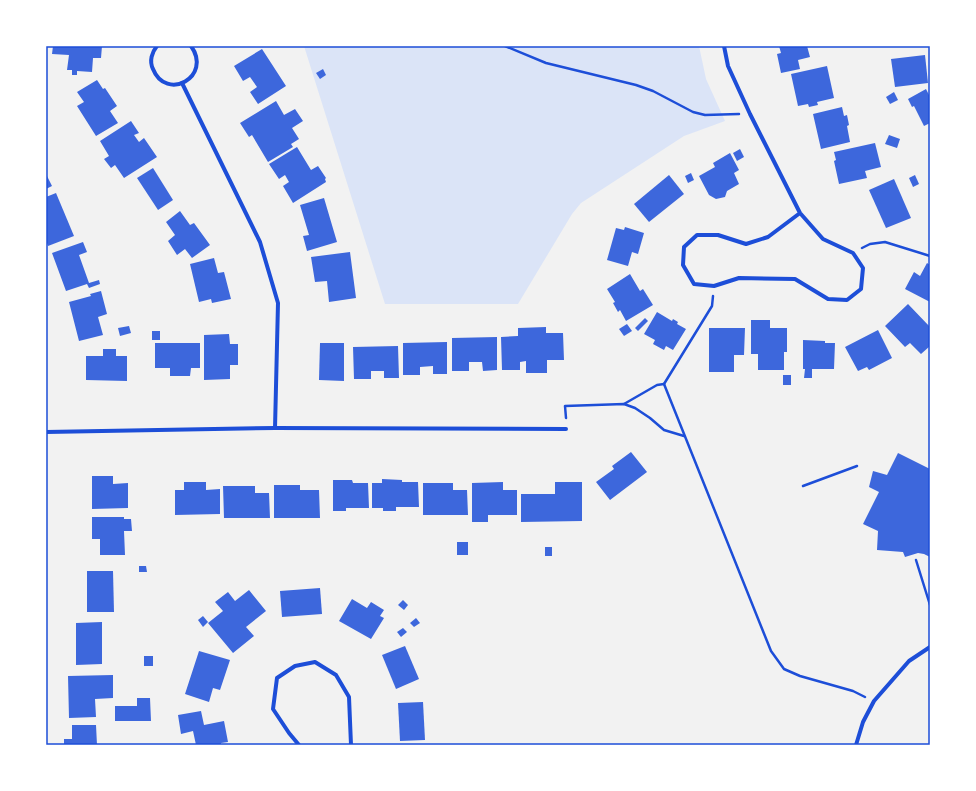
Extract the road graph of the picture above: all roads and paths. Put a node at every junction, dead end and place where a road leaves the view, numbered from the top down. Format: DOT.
graph roads {
  1 [pos="157,46"];
  2 [pos="191,46"];
  3 [pos="506,46"];
  4 [pos="724,46"];
  5 [pos="182,83"];
  6 [pos="750,114"];
  7 [pos="800,213"];
  8 [pos="853,253"];
  9 [pos="930,256"];
  10 [pos="714,286"];
  11 [pos="664,384"];
  12 [pos="624,404"];
  13 [pos="275,428"];
  14 [pos="566,429"];
  15 [pos="46,432"];
  16 [pos="685,436"];
  17 [pos="857,466"];
  18 [pos="804,486"];
  19 [pos="916,560"];
  20 [pos="930,605"];
  21 [pos="930,647"];
  22 [pos="874,701"];
  23 [pos="299,745"];
  24 [pos="351,745"];
  25 [pos="856,745"];
  1 -- 5 [label="street"];
  2 -- 5 [label="street"];
  3 -- 6 [label="path"];
  4 -- 6 [label="street"];
  5 -- 13 [label="street"];
  6 -- 7 [label="street"];
  7 -- 8 [label="street"];
  7 -- 10 [label="street"];
  8 -- 9 [label="path"];
  8 -- 10 [label="street"];
  10 -- 11 [label="path"];
  11 -- 12 [label="path"];
  11 -- 16 [label="path"];
  12 -- 14 [label="path"];
  12 -- 16 [label="path"];
  13 -- 14 [label="street"];
  13 -- 15 [label="street"];
  16 -- 22 [label="path"];
  17 -- 18 [label="path"];
  19 -- 20 [label="path"];
  21 -- 22 [label="street"];
  22 -- 25 [label="street"];
  23 -- 24 [label="street"];
}
